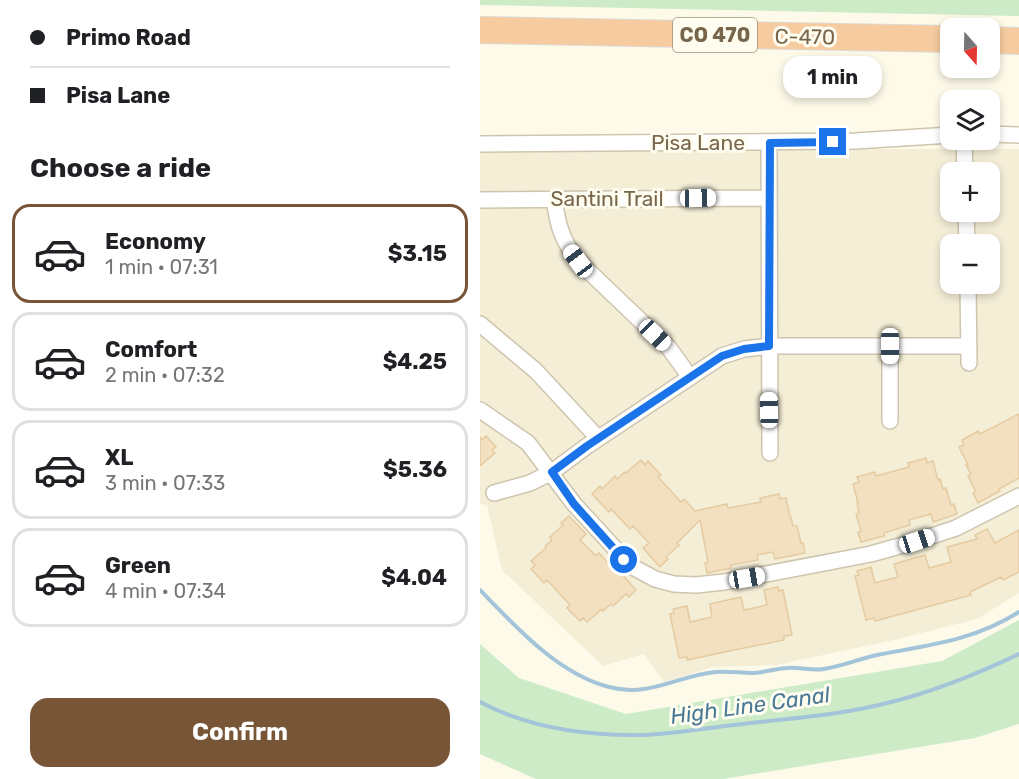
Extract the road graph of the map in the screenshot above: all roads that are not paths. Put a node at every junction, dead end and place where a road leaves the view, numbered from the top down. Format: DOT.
graph roads {
  1 [pos="480,30"];
  2 [pos="940,39"];
  3 [pos="1000,40"];
  4 [pos="1019,40"];
  5 [pos="1000,134"];
  6 [pos="1019,135"];
  7 [pos="940,136"];
  8 [pos="770,143"];
  9 [pos="480,144"];
  10 [pos="769,198"];
  11 [pos="480,200"];
  12 [pos="554,200"];
  13 [pos="968,294"];
  14 [pos="480,324"];
  15 [pos="769,346"];
  16 [pos="890,346"];
  17 [pos="969,346"];
  18 [pos="969,363"];
  19 [pos="690,377"];
  20 [pos="480,410"];
  21 [pos="890,421"];
  22 [pos="598,438"];
  23 [pos="770,453"];
  24 [pos="552,472"];
  25 [pos="494,492"];
  26 [pos="1019,496"];
  1 -- 2 [label="highway, C-470 / CO 470"];
  3 -- 4 [label="highway"];
  5 -- 6 [label="street"];
  7 -- 8 [label="street, Pisa Lane"];
  8 -- 9 [label="street, Pisa Lane"];
  8 -- 10 [label="street"];
  10 -- 12 [label="street, Santini Trail"];
  10 -- 15 [label="street"];
  11 -- 12 [label="street, Santini Trail"];
  12 -- 19 [label="street"];
  13 -- 17 [label="street"];
  14 -- 22 [label="street"];
  15 -- 16 [label="street"];
  15 -- 19 [label="street"];
  15 -- 23 [label="street"];
  16 -- 17 [label="street"];
  16 -- 21 [label="street"];
  17 -- 18 [label="street"];
  19 -- 22 [label="street"];
  20 -- 24 [label="street"];
  22 -- 24 [label="street"];
  24 -- 25 [label="street"];
  24 -- 26 [label="street"];
}
